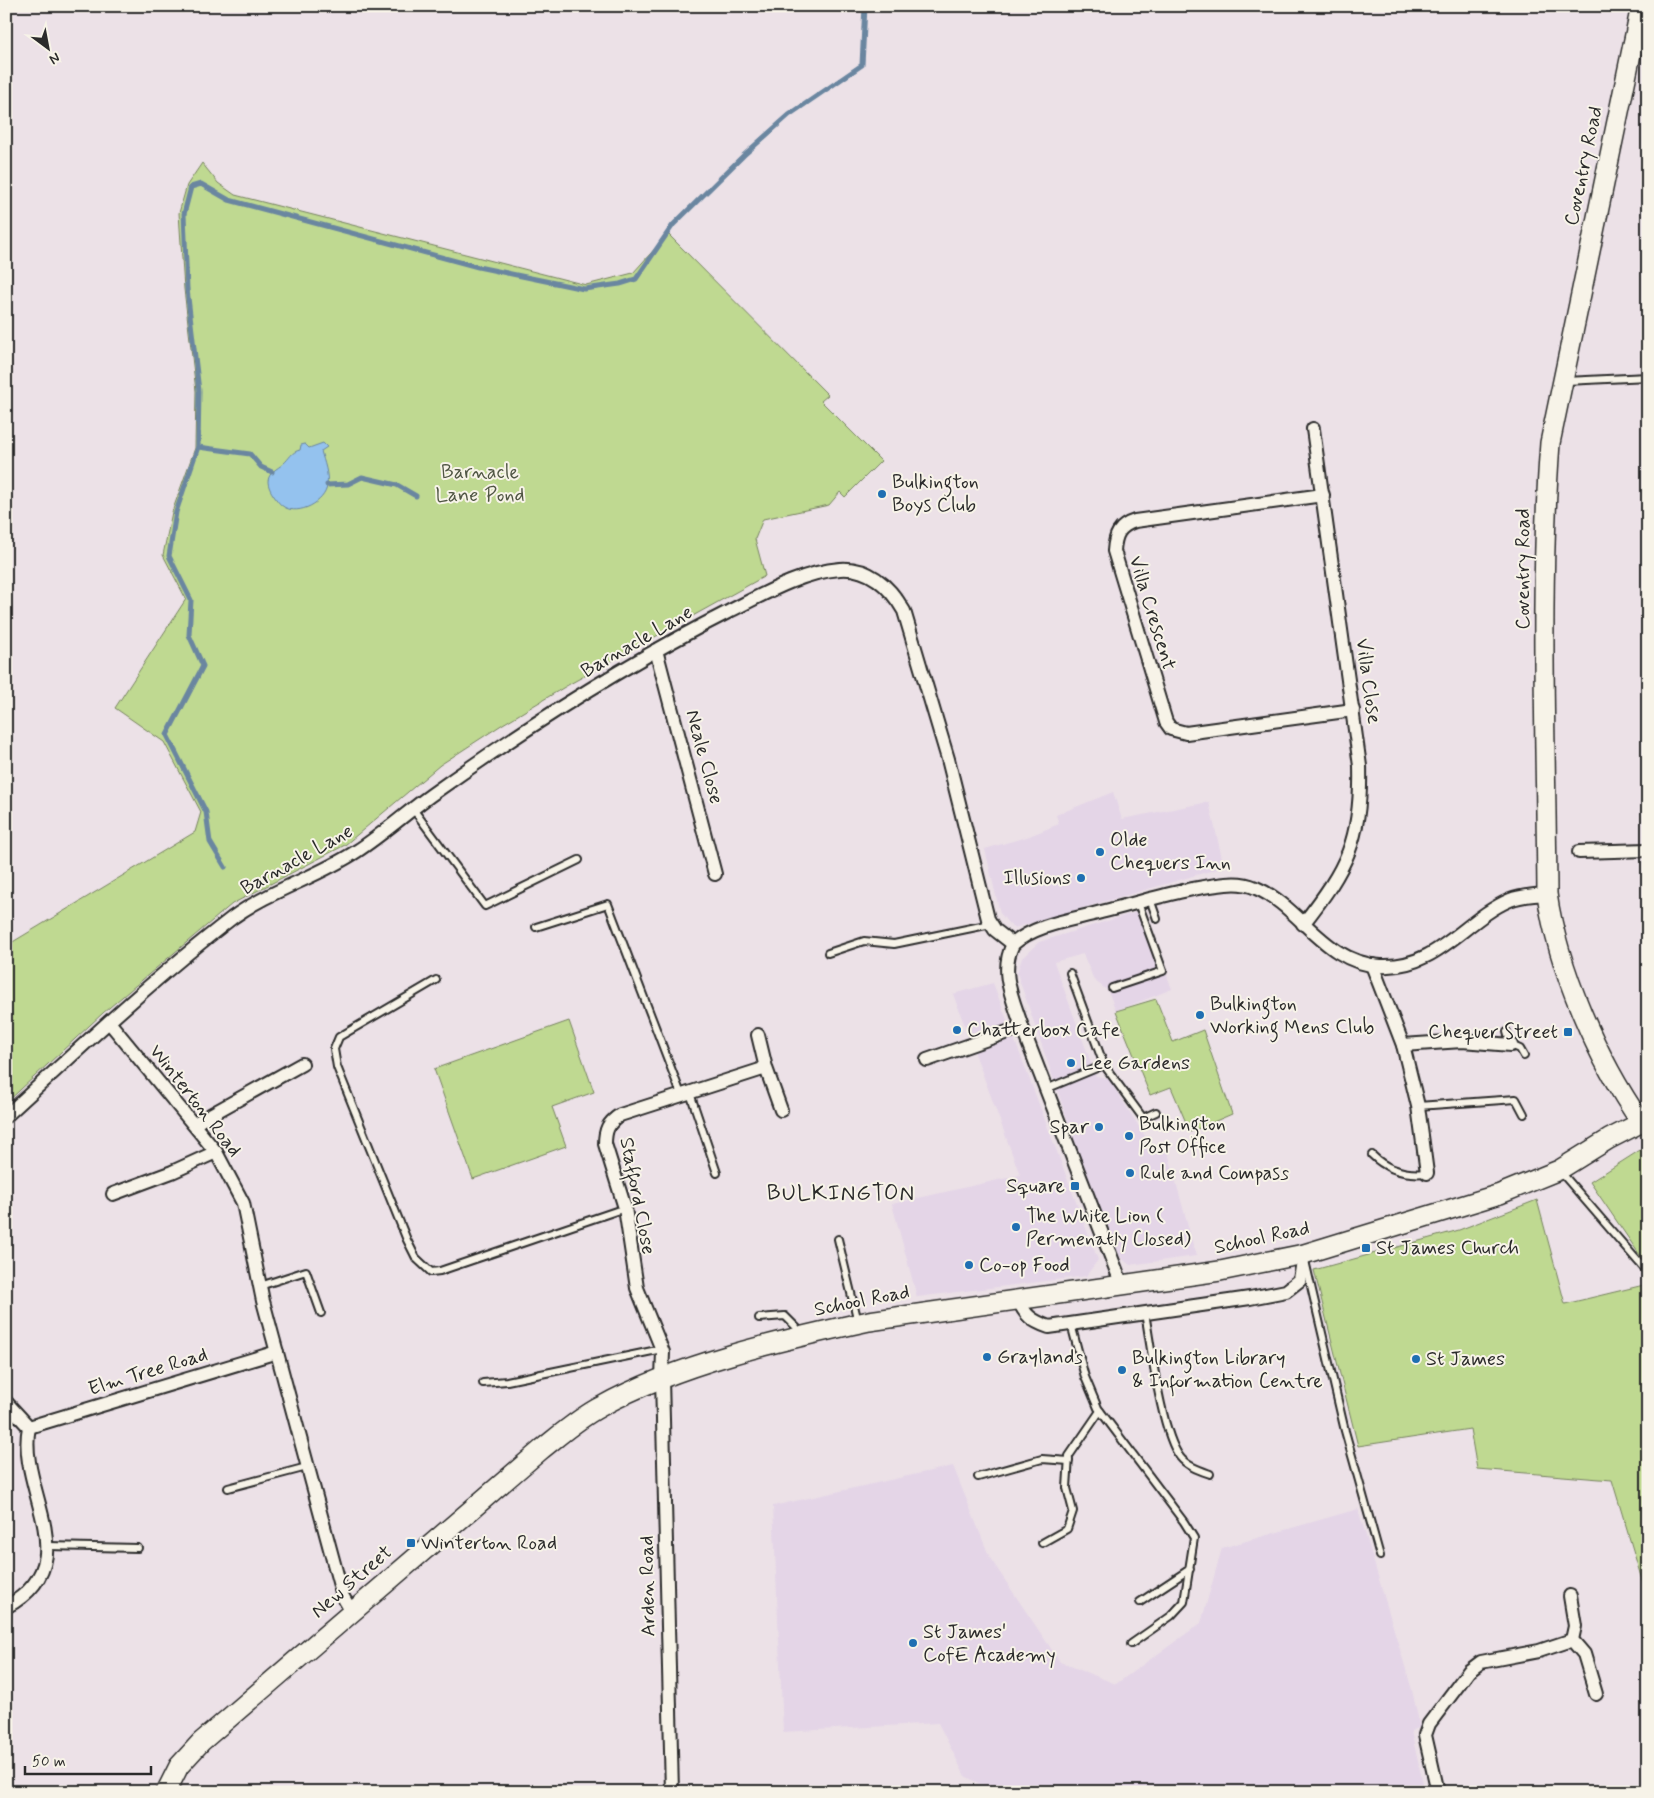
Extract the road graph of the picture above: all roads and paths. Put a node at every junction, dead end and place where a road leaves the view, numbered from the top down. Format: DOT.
graph roads {
  1 [pos="1641,6"];
  2 [pos="1648,377"];
  3 [pos="1562,381"];
  4 [pos="1313,429"];
  5 [pos="1323,495"];
  6 [pos="656,650"];
  7 [pos="1353,710"];
  8 [pos="413,809"];
  9 [pos="1648,850"];
  10 [pos="1580,852"];
  11 [pos="579,860"];
  12 [pos="716,874"];
  13 [pos="1547,894"];
  14 [pos="1144,901"];
  15 [pos="1157,919"];
  16 [pos="991,924"];
  17 [pos="1303,924"];
  18 [pos="536,927"];
  19 [pos="1013,944"];
  20 [pos="828,952"];
  21 [pos="1372,965"];
  22 [pos="1070,973"];
  23 [pos="436,980"];
  24 [pos="1112,988"];
  25 [pos="109,1022"];
  26 [pos="1022,1027"];
  27 [pos="1507,1032"];
  28 [pos="758,1035"];
  29 [pos="1403,1045"];
  30 [pos="1511,1045"];
  31 [pos="1524,1056"];
  32 [pos="927,1060"];
  33 [pos="302,1064"];
  34 [pos="1104,1065"];
  35 [pos="766,1068"];
  36 [pos="1046,1089"];
  37 [pos="685,1093"];
  38 [pos="1418,1106"];
  39 [pos="781,1110"];
  40 [pos="1156,1112"];
  41 [pos="1524,1114"];
  42 [pos="6,1116"];
  43 [pos="1644,1120"];
  44 [pos="194,1124"];
  45 [pos="216,1152"];
  46 [pos="1372,1155"];
  47 [pos="1563,1167"];
  48 [pos="717,1173"];
  49 [pos="1427,1173"];
  50 [pos="113,1194"];
  51 [pos="625,1208"];
  52 [pos="838,1239"];
  53 [pos="1304,1254"];
  54 [pos="1648,1273"];
  55 [pos="1122,1284"];
  56 [pos="260,1286"];
  57 [pos="1018,1299"];
  58 [pos="321,1313"];
  59 [pos="1145,1313"];
  60 [pos="759,1318"];
  61 [pos="858,1323"];
  62 [pos="1071,1324"];
  63 [pos="805,1336"];
  64 [pos="662,1349"];
  65 [pos="277,1352"];
  66 [pos="662,1378"];
  67 [pos="483,1383"];
  68 [pos="6,1402"];
  69 [pos="1100,1411"];
  70 [pos="29,1427"];
  71 [pos="1069,1461"];
  72 [pos="307,1467"];
  73 [pos="1210,1474"];
  74 [pos="978,1478"];
  75 [pos="228,1488"];
  76 [pos="1042,1543"];
  77 [pos="48,1546"];
  78 [pos="138,1548"];
  79 [pos="1380,1556"];
  80 [pos="1190,1569"];
  81 [pos="1570,1596"];
  82 [pos="1140,1602"];
  83 [pos="6,1607"];
  84 [pos="352,1612"];
  85 [pos="1572,1640"];
  86 [pos="1131,1644"];
  87 [pos="1596,1694"];
  88 [pos="166,1792"];
  89 [pos="672,1792"];
  90 [pos="1438,1792"];
  1 -- 3 [label="main road, Coventry Road"];
  2 -- 3 [label="lane"];
  3 -- 13 [label="main road, Coventry Road"];
  4 -- 5 [label="street, Villa Close"];
  5 -- 7 [label="street, Villa Close"];
  5 -- 7 [label="street, Villa Crescent"];
  6 -- 8 [label="street, Barnacle Lane"];
  6 -- 12 [label="street, Neale Close"];
  6 -- 16 [label="street, Barnacle Lane"];
  7 -- 17 [label="street, Villa Close"];
  8 -- 11 [label="lane"];
  8 -- 25 [label="street, Barnacle Lane"];
  9 -- 10 [label="street"];
  13 -- 21 [label="street"];
  13 -- 43 [label="main road, Coventry Road"];
  14 -- 15 [label="lane"];
  14 -- 17 [label="street"];
  14 -- 19 [label="street"];
  14 -- 24 [label="lane"];
  16 -- 19 [label="street"];
  16 -- 20 [label="lane"];
  17 -- 21 [label="street"];
  18 -- 37 [label="lane"];
  19 -- 26 [label="street"];
  21 -- 29 [label="street"];
  22 -- 34 [label="lane"];
  23 -- 51 [label="lane"];
  25 -- 42 [label="street, Barnacle Lane"];
  25 -- 44 [label="street, Winterton Road"];
  26 -- 32 [label="street"];
  26 -- 36 [label="street"];
  27 -- 30 [label="lane"];
  28 -- 35 [label="street"];
  29 -- 30 [label="street"];
  29 -- 38 [label="street"];
  30 -- 31 [label="lane"];
  33 -- 44 [label="street"];
  34 -- 36 [label="lane"];
  34 -- 40 [label="lane"];
  35 -- 37 [label="street, Stafford Close"];
  35 -- 39 [label="street"];
  36 -- 55 [label="street"];
  37 -- 48 [label="lane"];
  37 -- 51 [label="street, Stafford Close"];
  38 -- 41 [label="lane"];
  38 -- 49 [label="street"];
  43 -- 47 [label="main road, School Road"];
  44 -- 45 [label="street, Winterton Road"];
  45 -- 50 [label="street"];
  45 -- 56 [label="street, Winterton Road"];
  46 -- 49 [label="lane"];
  47 -- 53 [label="main road, School Road"];
  47 -- 54 [label="lane"];
  51 -- 64 [label="street, Stafford Close"];
  52 -- 61 [label="lane"];
  53 -- 55 [label="main road, School Road"];
  53 -- 59 [label="street"];
  53 -- 79 [label="lane"];
  55 -- 57 [label="main road, School Road"];
  56 -- 58 [label="lane"];
  56 -- 65 [label="street, Winterton Road"];
  57 -- 61 [label="main road, School Road"];
  57 -- 62 [label="street"];
  59 -- 62 [label="street"];
  59 -- 73 [label="lane"];
  60 -- 63 [label="lane"];
  61 -- 63 [label="main road, School Road"];
  62 -- 69 [label="lane"];
  63 -- 66 [label="main road, School Road"];
  64 -- 66 [label="street, Stafford Close"];
  64 -- 67 [label="lane"];
  65 -- 70 [label="street, Elm Tree Road"];
  65 -- 72 [label="street, Winterton Road"];
  66 -- 84 [label="main road, New Street"];
  66 -- 89 [label="street, Arden Road"];
  68 -- 70 [label="street"];
  69 -- 71 [label="lane"];
  69 -- 80 [label="lane"];
  70 -- 77 [label="street"];
  71 -- 74 [label="lane"];
  71 -- 76 [label="lane"];
  72 -- 75 [label="lane"];
  72 -- 84 [label="street, Winterton Road"];
  77 -- 78 [label="lane"];
  77 -- 83 [label="street"];
  80 -- 82 [label="lane"];
  80 -- 86 [label="lane"];
  81 -- 85 [label="street"];
  84 -- 88 [label="main road, New Street"];
  85 -- 87 [label="street"];
  85 -- 90 [label="street"];
}
